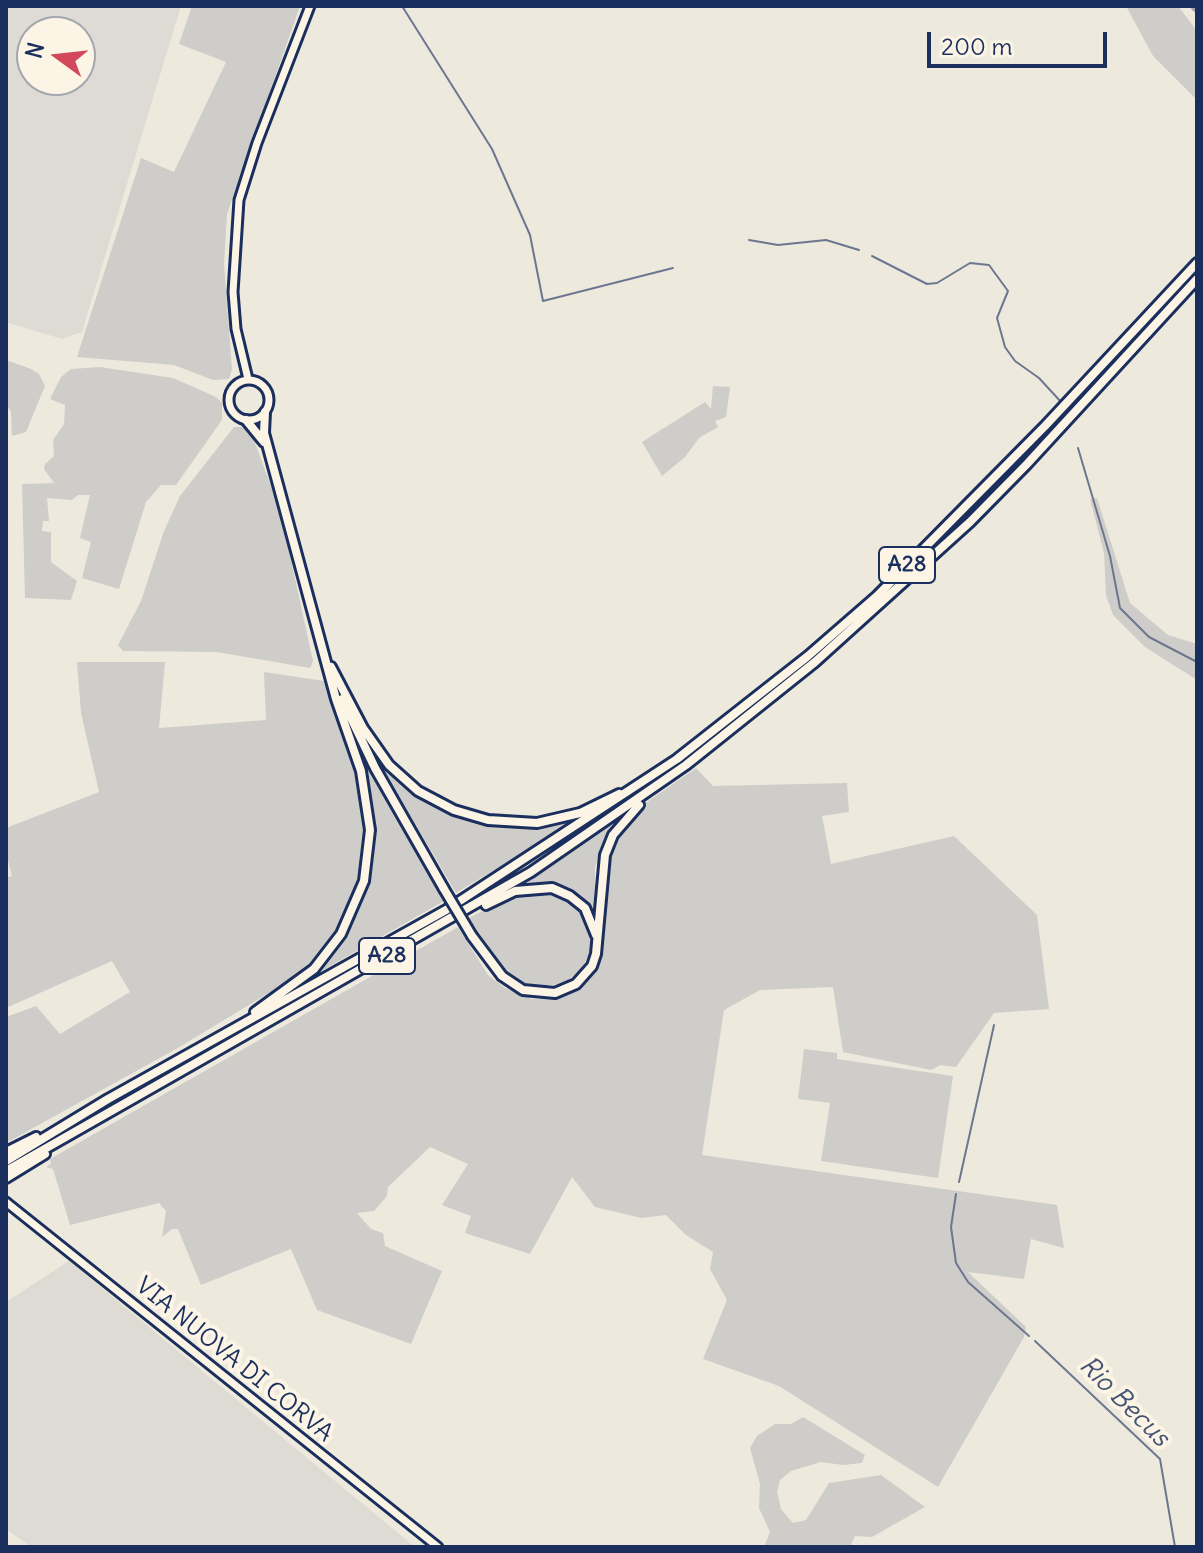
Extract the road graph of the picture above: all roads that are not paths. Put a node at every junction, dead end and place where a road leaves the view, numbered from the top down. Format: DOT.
graph roads {
  1 [pos="310,6"];
  2 [pos="1197,263"];
  3 [pos="1197,279"];
  4 [pos="244,380"];
  5 [pos="265,412"];
  6 [pos="246,420"];
  7 [pos="267,446"];
  8 [pos="322,648"];
  9 [pos="655,774"];
  10 [pos="666,780"];
  11 [pos="598,942"];
  12 [pos="382,959"];
  13 [pos="222,1036"];
  14 [pos="35,1148"];
  15 [pos="6,1152"];
  16 [pos="6,1161"];
  17 [pos="6,1171"];
  18 [pos="6,1178"];
  19 [pos="6,1202"];
  20 [pos="6,1210"];
  21 [pos="19,1213"];
  22 [pos="438,1547"];
  1 -- 4 [label="main road"];
  2 -- 9 [label="highway, A28"];
  3 -- 10 [label="highway, A28"];
  4 -- 5 [label="main road"];
  4 -- 6 [label="main road"];
  5 -- 6 [label="main road"];
  5 -- 7 [label="highway"];
  6 -- 7 [label="highway"];
  7 -- 8 [label="highway"];
  8 -- 9 [label="highway"];
  8 -- 11 [label="highway, bridge"];
  8 -- 13 [label="highway"];
  9 -- 13 [label="highway, A28"];
  10 -- 11 [label="highway"];
  10 -- 12 [label="highway, A28"];
  11 -- 12 [label="highway"];
  12 -- 14 [label="highway, A28"];
  13 -- 14 [label="highway, A28"];
  14 -- 15 [label="highway"];
  14 -- 16 [label="highway, A28"];
  14 -- 17 [label="highway, A28"];
  14 -- 18 [label="highway"];
  19 -- 21 [label="main road, VIA NUOVA DI CORVA"];
  20 -- 21 [label="main road"];
  21 -- 22 [label="main road, VIA NUOVA DI CORVA"];
}
